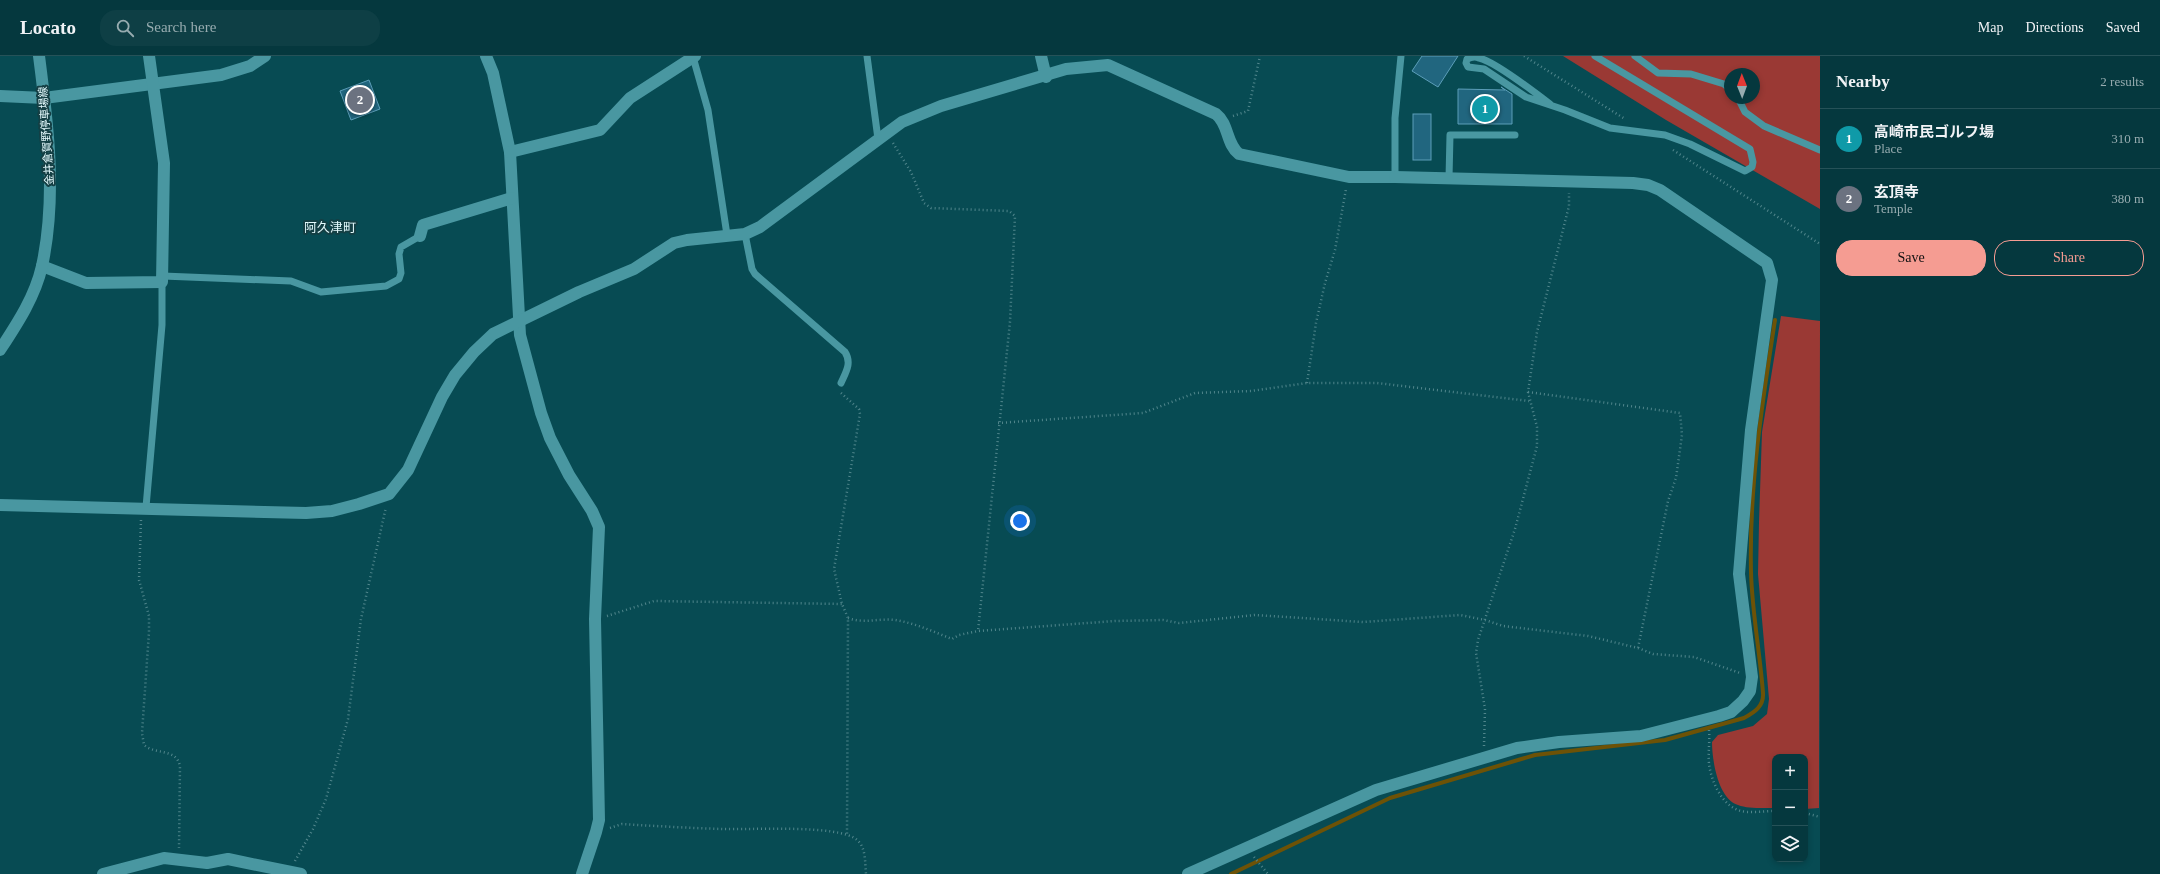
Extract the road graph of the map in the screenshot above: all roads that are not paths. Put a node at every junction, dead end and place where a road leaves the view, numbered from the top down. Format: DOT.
graph roads {
  1 [pos="39,56"];
  2 [pos="149,56"];
  3 [pos="265,56"];
  4 [pos="486,56"];
  5 [pos="694,56"];
  6 [pos="867,56"];
  7 [pos="1041,56"];
  8 [pos="1401,56"];
  9 [pos="1595,56"];
  10 [pos="1635,56"];
  11 [pos="1046,77"];
  12 [pos="153,84"];
  13 [pos="1724,84"];
  14 [pos="0,96"];
  15 [pos="44,98"];
  16 [pos="1550,104"];
  17 [pos="1741,104"];
  18 [pos="1515,135"];
  19 [pos="882,136"];
  20 [pos="1820,150"];
  21 [pos="510,152"];
  22 [pos="1395,177"];
  23 [pos="1449,178"];
  24 [pos="512,198"];
  25 [pos="746,234"];
  26 [pos="727,235"];
  27 [pos="420,236"];
  28 [pos="42,266"];
  29 [pos="162,279"];
  30 [pos="519,320"];
  31 [pos="0,350"];
  32 [pos="841,383"];
  33 [pos="0,504"];
  34 [pos="144,507"];
  35 [pos="207,862"];
  36 [pos="295,872"];
  37 [pos="103,874"];
  38 [pos="202,874"];
  39 [pos="582,874"];
  40 [pos="1188,874"];
  1 -- 15 [label="street, 金井倉賀野停車場線"];
  2 -- 12 [label="street"];
  3 -- 12 [label="street"];
  4 -- 21 [label="street"];
  5 -- 21 [label="street"];
  5 -- 26 [label="lane"];
  6 -- 19 [label="lane"];
  7 -- 11 [label="street"];
  8 -- 22 [label="lane"];
  9 -- 16 [label="lane"];
  10 -- 13 [label="lane"];
  11 -- 19 [label="street"];
  11 -- 22 [label="street"];
  12 -- 15 [label="street"];
  12 -- 29 [label="street"];
  14 -- 15 [label="street"];
  15 -- 28 [label="street, 金井倉賀野停車場線"];
  16 -- 16 [label="lane"];
  17 -- 20 [label="lane"];
  18 -- 23 [label="lane"];
  19 -- 25 [label="street"];
  21 -- 24 [label="street"];
  22 -- 23 [label="street"];
  23 -- 40 [label="street"];
  24 -- 27 [label="street"];
  24 -- 30 [label="street"];
  25 -- 26 [label="street"];
  25 -- 32 [label="lane"];
  26 -- 30 [label="street"];
  27 -- 29 [label="lane"];
  28 -- 29 [label="street"];
  28 -- 31 [label="street, 金井倉賀野停車場線"];
  29 -- 34 [label="lane"];
  30 -- 34 [label="street"];
  30 -- 39 [label="street"];
  33 -- 34 [label="street"];
  35 -- 36 [label="street"];
  35 -- 37 [label="street"];
  35 -- 38 [label="street"];
}
